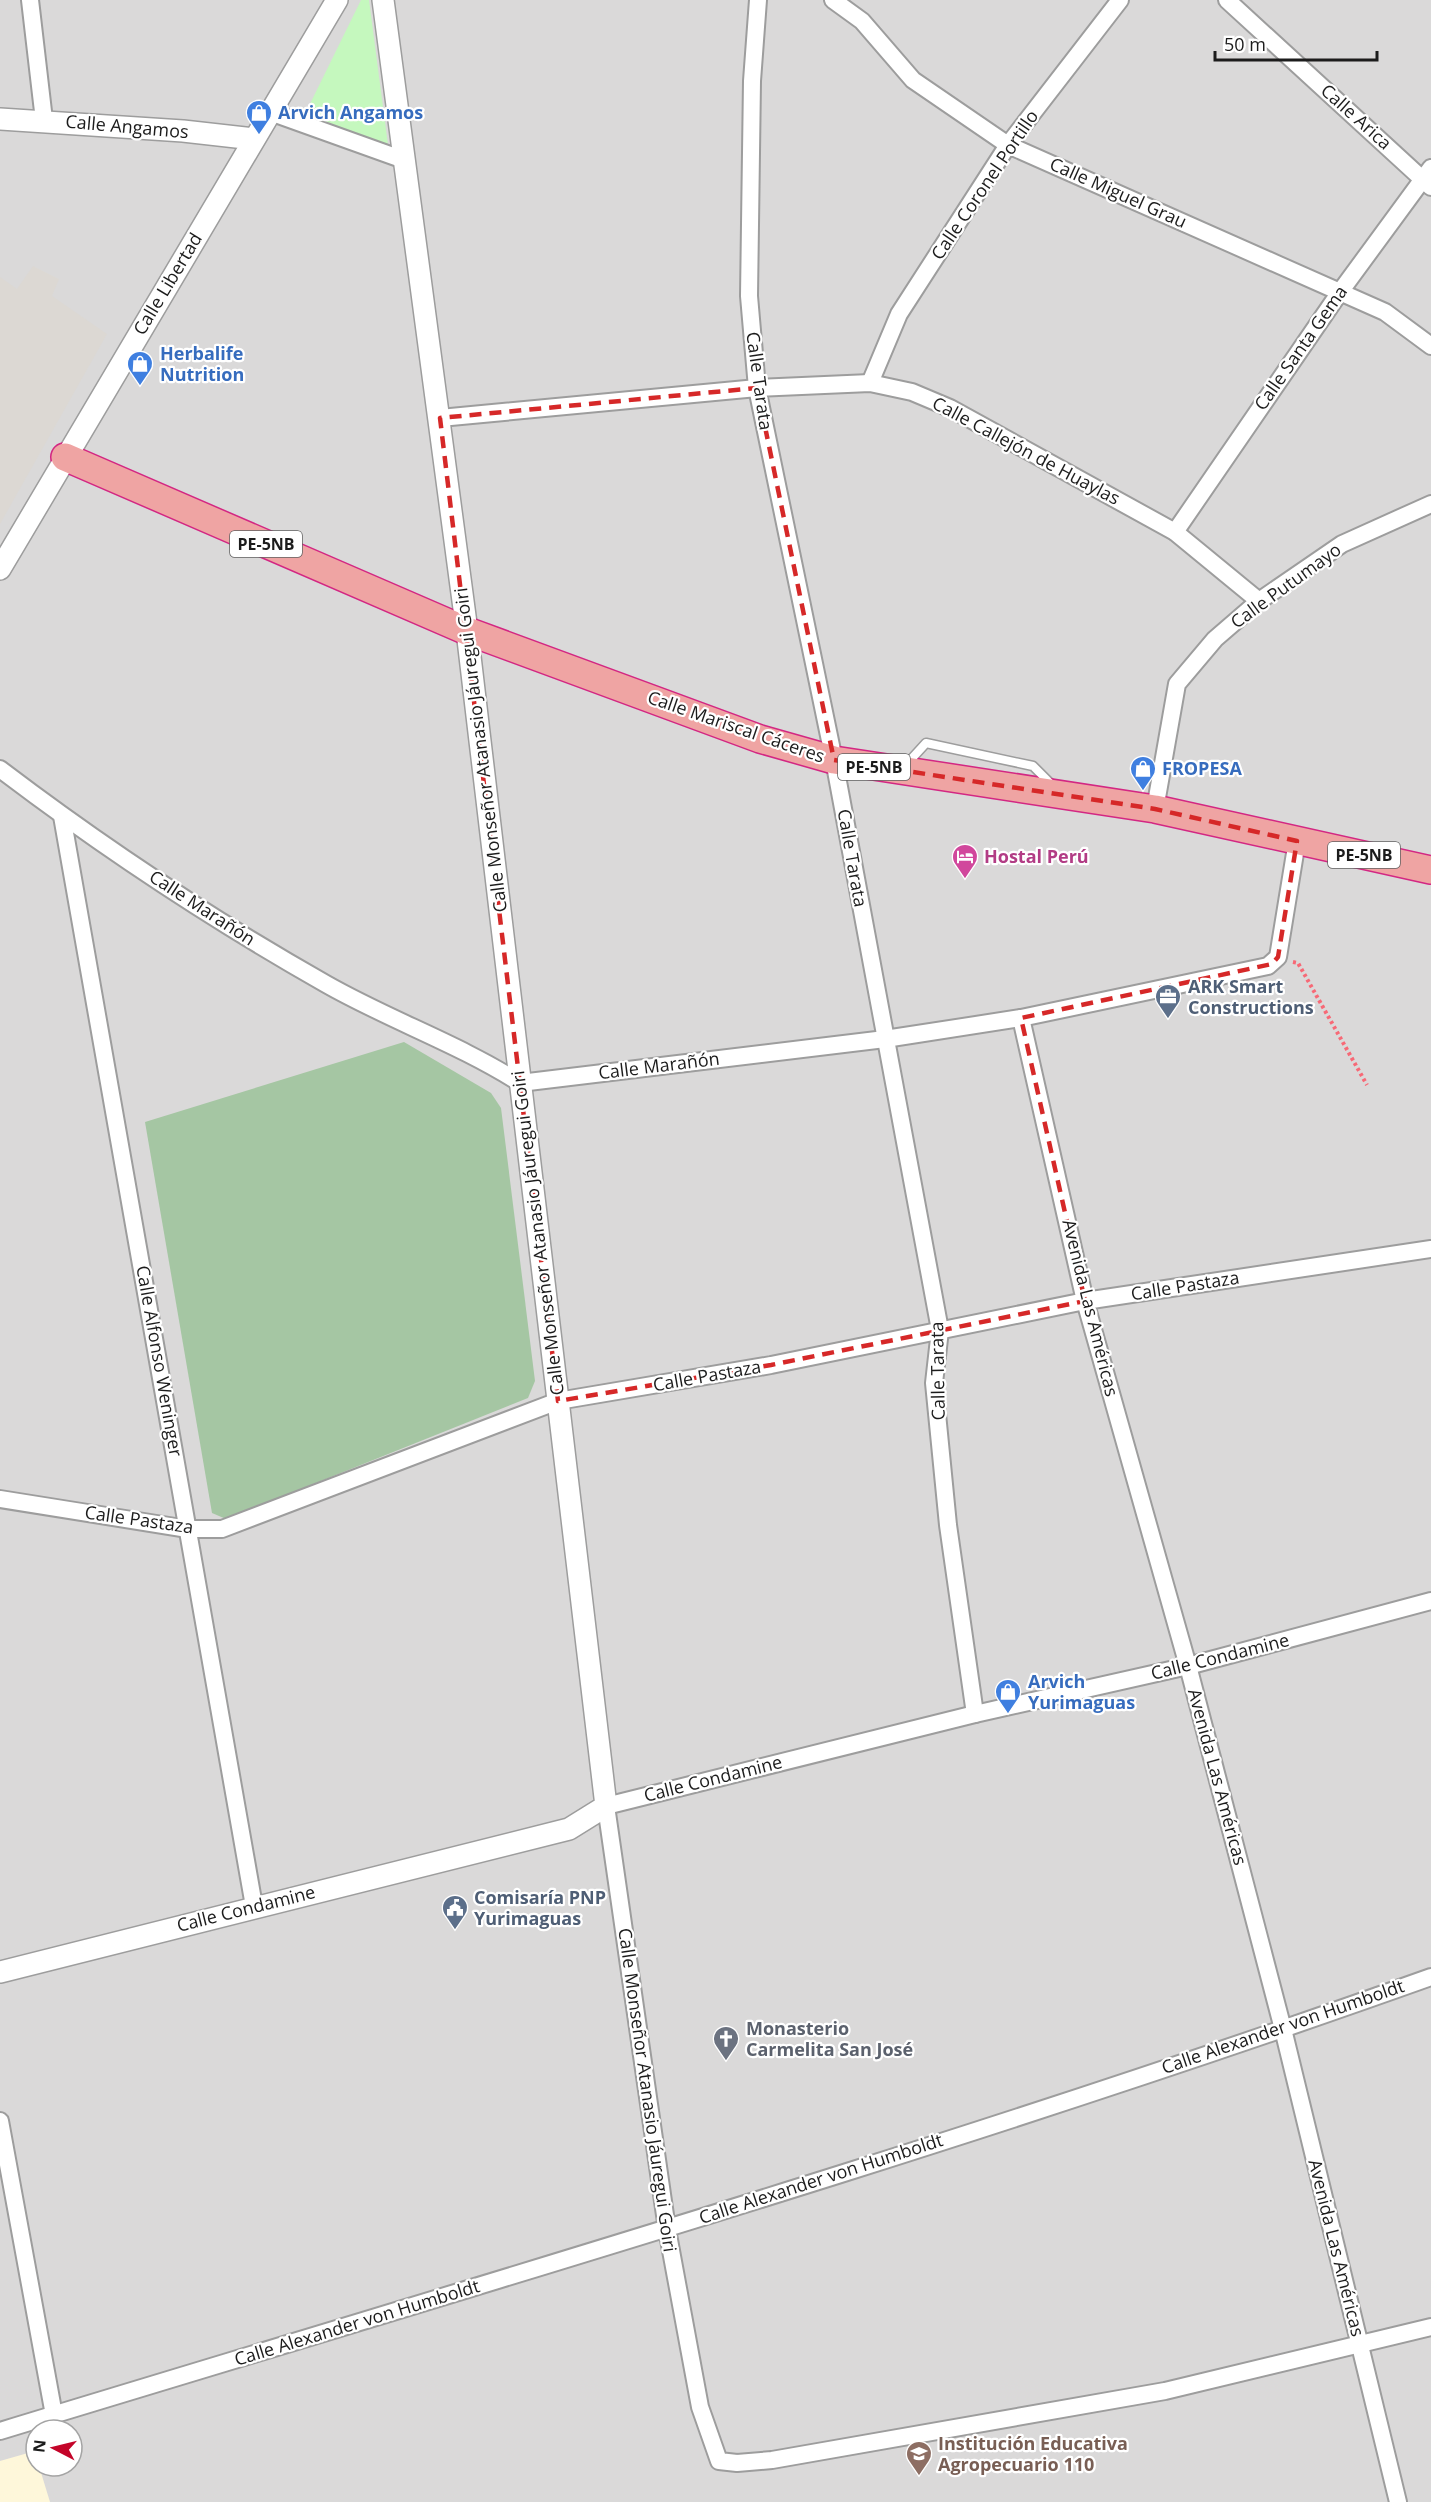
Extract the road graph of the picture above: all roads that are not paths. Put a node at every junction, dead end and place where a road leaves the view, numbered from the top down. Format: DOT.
graph roads {
  1 [pos="30,0"];
  2 [pos="337,0"];
  3 [pos="383,0"];
  4 [pos="758,0"];
  5 [pos="833,0"];
  6 [pos="1120,0"];
  7 [pos="1227,0"];
  8 [pos="270,112"];
  9 [pos="0,119"];
  10 [pos="44,120"];
  11 [pos="254,140"];
  12 [pos="1008,144"];
  13 [pos="404,160"];
  14 [pos="1428,178"];
  15 [pos="1340,292"];
  16 [pos="1431,346"];
  17 [pos="870,383"];
  18 [pos="757,388"];
  19 [pos="440,418"];
  20 [pos="65,457"];
  21 [pos="1431,504"];
  22 [pos="1175,532"];
  23 [pos="0,569"];
  24 [pos="1259,601"];
  25 [pos="466,631"];
  26 [pos="834,760"];
  27 [pos="0,769"];
  28 [pos="1155,809"];
  29 [pos="62,816"];
  30 [pos="1297,841"];
  31 [pos="1431,870"];
  32 [pos="1021,1018"];
  33 [pos="885,1039"];
  34 [pos="520,1083"];
  35 [pos="1431,1249"];
  36 [pos="1085,1301"];
  37 [pos="940,1330"];
  38 [pos="558,1401"];
  39 [pos="0,1499"];
  40 [pos="188,1529"];
  41 [pos="1431,1601"];
  42 [pos="1188,1666"];
  43 [pos="975,1714"];
  44 [pos="606,1806"];
  45 [pos="254,1906"];
  46 [pos="0,1972"];
  47 [pos="1431,1977"];
  48 [pos="1283,2030"];
  49 [pos="0,2121"];
  50 [pos="667,2229"];
  51 [pos="1431,2327"];
  52 [pos="1359,2343"];
  53 [pos="54,2415"];
  54 [pos="0,2431"];
  55 [pos="1398,2502"];
  1 -- 10 [label="street"];
  2 -- 8 [label="street, Calle Libertad"];
  3 -- 13 [label="street, Calle Monseñor Atanasio Jáuregui Goiri"];
  4 -- 18 [label="street, Calle Tarata"];
  5 -- 12 [label="street, Calle Miguel Grau"];
  6 -- 12 [label="street, Calle Coronel Portillo"];
  7 -- 14 [label="street, Calle Arica"];
  8 -- 11 [label="street, Calle Libertad"];
  8 -- 13 [label="street"];
  9 -- 10 [label="street, Calle Angamos"];
  10 -- 11 [label="street, Calle Angamos"];
  11 -- 20 [label="street, Calle Libertad"];
  12 -- 15 [label="street, Calle Miguel Grau"];
  12 -- 17 [label="street, Calle Coronel Portillo"];
  13 -- 19 [label="street, Calle Monseñor Atanasio Jáuregui Goiri"];
  14 -- 15 [label="street, Calle Santa Gema"];
  15 -- 16 [label="street, Calle Miguel Grau"];
  15 -- 22 [label="street, Calle Santa Gema"];
  17 -- 18 [label="street, Calle Callejón de Huaylas"];
  17 -- 22 [label="street, Calle Callejón de Huaylas"];
  18 -- 19 [label="street, Calle Callejón de Huaylas"];
  18 -- 26 [label="street, Calle Tarata"];
  19 -- 25 [label="street, Calle Monseñor Atanasio Jáuregui Goiri"];
  20 -- 23 [label="street, Calle Libertad"];
  20 -- 25 [label="highway, PE-5NB"];
  21 -- 24 [label="street, Calle Putumayo"];
  22 -- 24 [label="street, Calle Callejón de Huaylas"];
  24 -- 28 [label="street, Calle Putumayo"];
  25 -- 26 [label="highway, Calle Mariscal Cáceres / PE-5NB"];
  25 -- 34 [label="street, Calle Monseñor Atanasio Jáuregui Goiri"];
  26 -- 28 [label="highway, Calle Mariscal Cáceres / PE-5NB"];
  26 -- 33 [label="street, Calle Tarata"];
  27 -- 29 [label="street, Calle Marañón"];
  28 -- 30 [label="highway, Calle Mariscal Cáceres / PE-5NB"];
  29 -- 34 [label="street, Calle Marañón"];
  29 -- 40 [label="street, Calle Alfonso Weninger"];
  30 -- 31 [label="highway, PE-5NB"];
  30 -- 32 [label="street, Calle Marañón"];
  32 -- 33 [label="street, Calle Marañón"];
  32 -- 36 [label="street, Avenida Las Américas"];
  33 -- 34 [label="street, Calle Marañón"];
  33 -- 37 [label="street, Calle Tarata"];
  34 -- 38 [label="street, Calle Monseñor Atanasio Jáuregui Goiri"];
  35 -- 36 [label="street, Calle Pastaza"];
  36 -- 37 [label="street, Calle Pastaza"];
  36 -- 42 [label="street, Avenida Las Américas"];
  37 -- 38 [label="street, Calle Pastaza"];
  37 -- 43 [label="street, Calle Tarata"];
  38 -- 40 [label="street, Calle Pastaza"];
  38 -- 44 [label="street, Calle Monseñor Atanasio Jáuregui Goiri"];
  39 -- 40 [label="street, Calle Pastaza"];
  40 -- 45 [label="street, Calle Alfonso Weninger"];
  41 -- 42 [label="street, Calle Condamine"];
  42 -- 43 [label="street, Calle Condamine"];
  42 -- 48 [label="street, Avenida Las Américas"];
  43 -- 44 [label="street, Calle Condamine"];
  44 -- 45 [label="street, Calle Condamine"];
  44 -- 50 [label="street, Calle Monseñor Atanasio Jáuregui Goiri"];
  45 -- 46 [label="street, Calle Condamine"];
  47 -- 48 [label="street, Calle Alexander von Humboldt"];
  48 -- 50 [label="street, Calle Alexander von Humboldt"];
  48 -- 52 [label="street, Avenida Las Américas"];
  49 -- 53 [label="street"];
  50 -- 52 [label="street, Calle Monseñor Atanasio Jáuregui Goiri"];
  50 -- 53 [label="street, Calle Alexander von Humboldt"];
  51 -- 52 [label="street"];
  52 -- 55 [label="street, Avenida Las Américas"];
  53 -- 54 [label="street, Calle Alexander von Humboldt"];
}
